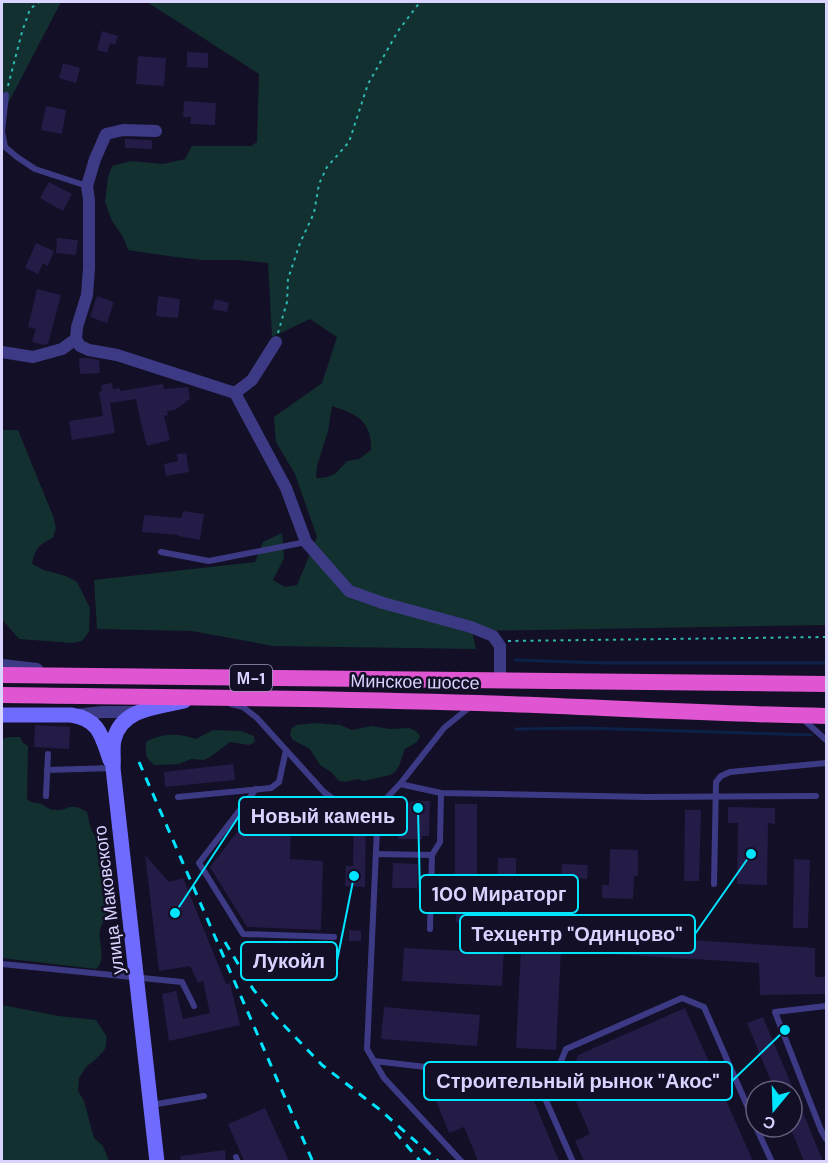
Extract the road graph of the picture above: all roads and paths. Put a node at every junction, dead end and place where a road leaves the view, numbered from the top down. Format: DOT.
graph roads {
  1 [pos="39,2"];
  2 [pos="420,2"];
  3 [pos="6,95"];
  4 [pos="156,131"];
  5 [pos="87,186"];
  6 [pos="76,339"];
  7 [pos="276,342"];
  8 [pos="2,352"];
  9 [pos="235,393"];
  10 [pos="306,542"];
  11 [pos="160,552"];
  12 [pos="826,637"];
  13 [pos="497,641"];
  14 [pos="2,665"];
  15 [pos="2,675"];
  16 [pos="107,676"];
  17 [pos="500,680"];
  18 [pos="826,684"];
  19 [pos="2,695"];
  20 [pos="208,697"];
  21 [pos="476,703"];
  22 [pos="138,712"];
  23 [pos="2,715"];
  24 [pos="799,715"];
  25 [pos="71,716"];
  26 [pos="826,716"];
  27 [pos="826,740"];
  28 [pos="286,750"];
  29 [pos="48,754"];
  30 [pos="826,763"];
  31 [pos="113,768"];
  32 [pos="47,770"];
  33 [pos="400,784"];
  34 [pos="256,789"];
  35 [pos="441,793"];
  36 [pos="46,796"];
  37 [pos="716,796"];
  38 [pos="816,796"];
  39 [pos="177,797"];
  40 [pos="378,807"];
  41 [pos="376,854"];
  42 [pos="432,855"];
  43 [pos="714,884"];
  44 [pos="430,929"];
  45 [pos="334,937"];
  46 [pos="2,964"];
  47 [pos="138,978"];
  48 [pos="194,1006"];
  49 [pos="826,1006"];
  50 [pos="374,1060"];
  51 [pos="537,1080"];
  52 [pos="204,1096"];
  53 [pos="744,1099"];
  54 [pos="151,1105"];
  55 [pos="826,1138"];
  56 [pos="762,1139"];
  57 [pos="157,1161"];
  58 [pos="462,1161"];
  59 [pos="573,1161"];
  60 [pos="772,1161"];
  1 -- 3 [label="path"];
  2 -- 7 [label="path"];
  3 -- 5 [label="lane"];
  4 -- 5 [label="street"];
  5 -- 6 [label="street"];
  6 -- 8 [label="street"];
  6 -- 9 [label="street"];
  7 -- 9 [label="street"];
  9 -- 10 [label="street"];
  10 -- 11 [label="lane"];
  10 -- 13 [label="street"];
  12 -- 13 [label="path"];
  13 -- 17 [label="street"];
  14 -- 16 [label="street"];
  15 -- 16 [label="highway, Минское шоссе / М-1"];
  16 -- 17 [label="highway, Минское шоссе / М-1"];
  17 -- 18 [label="highway, Минское шоссе / М-1"];
  19 -- 20 [label="highway, Минское шоссе / М-1"];
  20 -- 21 [label="highway, Минское шоссе / М-1"];
  20 -- 22 [label="main road"];
  20 -- 28 [label="lane"];
  21 -- 24 [label="highway, Минское шоссе / М-1"];
  21 -- 33 [label="lane"];
  22 -- 25 [label="street"];
  22 -- 31 [label="main road, улица Маковского"];
  23 -- 25 [label="main road"];
  24 -- 26 [label="highway, Минское шоссе / М-1"];
  24 -- 27 [label="lane"];
  25 -- 31 [label="main road"];
  28 -- 34 [label="lane"];
  28 -- 40 [label="lane"];
  29 -- 32 [label="lane"];
  30 -- 37 [label="lane"];
  31 -- 32 [label="lane"];
  31 -- 47 [label="main road, улица Маковского"];
  32 -- 36 [label="lane"];
  33 -- 35 [label="lane"];
  33 -- 40 [label="lane"];
  34 -- 39 [label="lane"];
  34 -- 45 [label="lane"];
  35 -- 37 [label="lane"];
  35 -- 42 [label="lane"];
  37 -- 38 [label="lane"];
  37 -- 43 [label="lane"];
  40 -- 41 [label="lane"];
  41 -- 42 [label="lane"];
  41 -- 50 [label="lane"];
  42 -- 44 [label="lane"];
  46 -- 47 [label="lane"];
  47 -- 48 [label="lane"];
  47 -- 54 [label="main road, улица Маковского"];
  49 -- 55 [label="lane"];
  50 -- 51 [label="lane"];
  50 -- 58 [label="lane"];
  51 -- 53 [label="lane"];
  51 -- 59 [label="lane"];
  52 -- 54 [label="lane"];
  54 -- 57 [label="main road, улица Маковского"];
  56 -- 60 [label="lane"];
}
